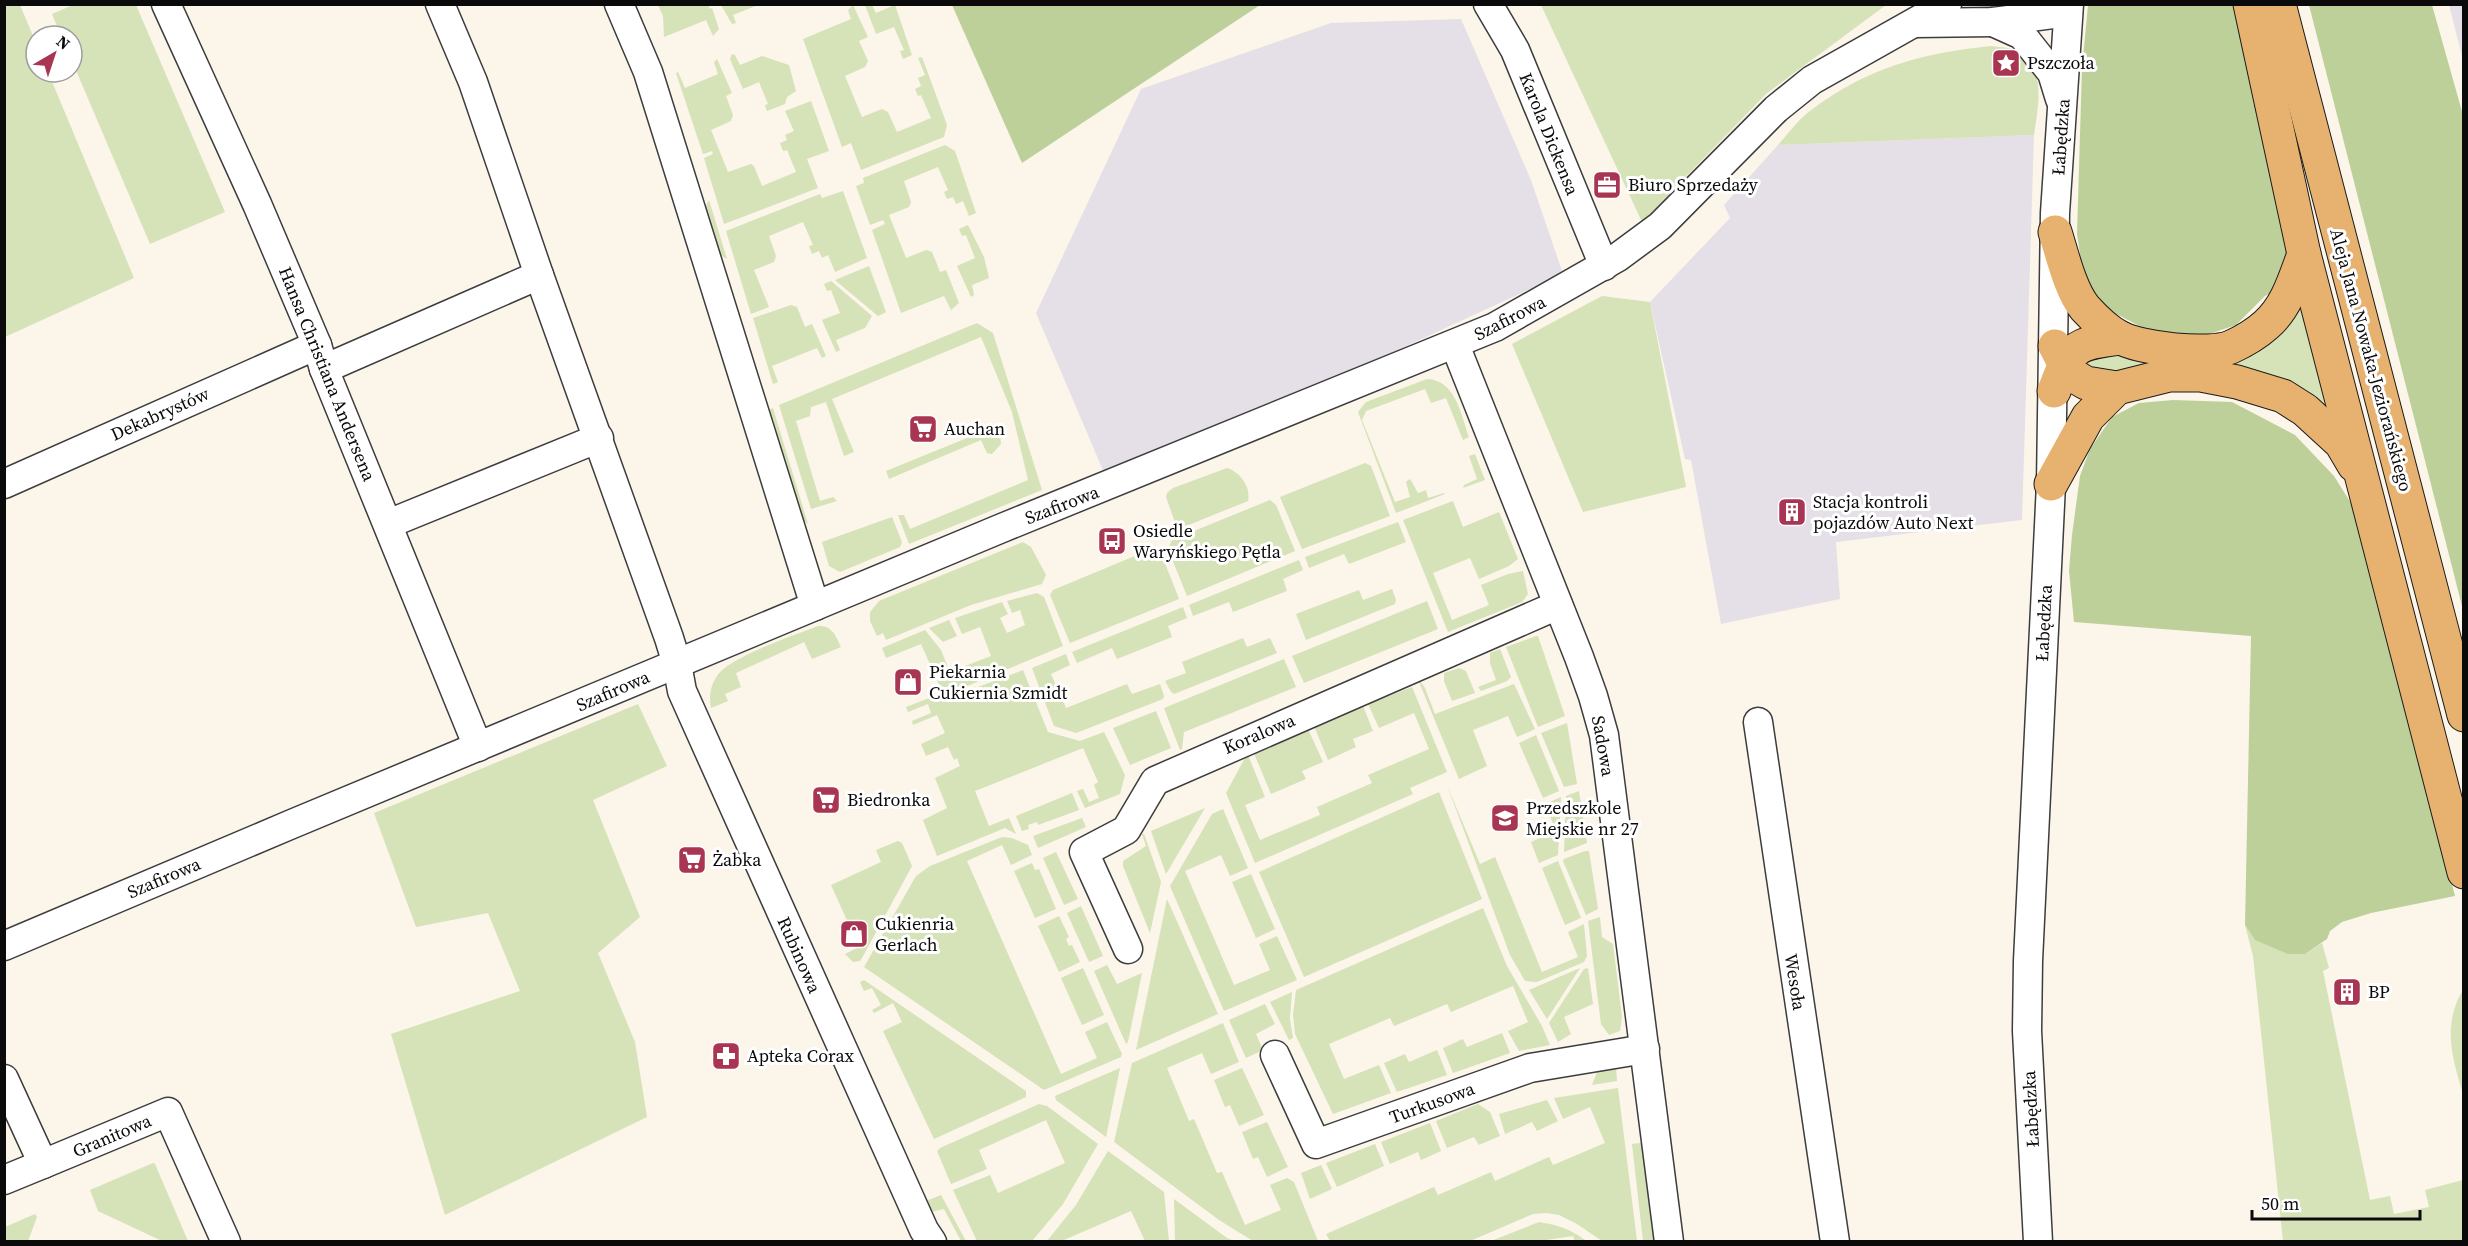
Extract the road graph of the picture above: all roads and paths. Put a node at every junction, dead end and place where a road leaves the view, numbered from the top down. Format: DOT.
graph roads {
  1 [pos="166,4"];
  2 [pos="440,4"];
  3 [pos="619,4"];
  4 [pos="1488,4"];
  5 [pos="1947,4"];
  6 [pos="2250,4"];
  7 [pos="2279,4"];
  8 [pos="2065,7"];
  9 [pos="1994,22"];
  10 [pos="1911,23"];
  11 [pos="2063,106"];
  12 [pos="2055,232"];
  13 [pos="2304,254"];
  14 [pos="1604,266"];
  15 [pos="539,275"];
  16 [pos="2121,338"];
  17 [pos="1455,345"];
  18 [pos="320,357"];
  19 [pos="2057,365"];
  20 [pos="2117,388"];
  21 [pos="598,438"];
  22 [pos="2364,482"];
  23 [pos="4,484"];
  24 [pos="2051,484"];
  25 [pos="388,524"];
  26 [pos="1558,605"];
  27 [pos="815,606"];
  28 [pos="677,664"];
  29 [pos="2463,715"];
  30 [pos="1758,722"];
  31 [pos="478,747"];
  32 [pos="2463,872"];
  33 [pos="4,946"];
  34 [pos="1128,949"];
  35 [pos="1645,1049"];
  36 [pos="1275,1055"];
  37 [pos="4,1079"];
  38 [pos="43,1164"];
  39 [pos="4,1180"];
  40 [pos="226,1242"];
  41 [pos="932,1242"];
  42 [pos="1669,1242"];
  43 [pos="1835,1242"];
  44 [pos="2038,1242"];
  1 -- 18 [label="street, Hansa Christiana Andersena"];
  2 -- 15 [label="street, Rubinowa"];
  3 -- 27 [label="street"];
  4 -- 14 [label="street, Karola Dickensa"];
  5 -- 10 [label="street"];
  6 -- 13 [label="main road"];
  7 -- 29 [label="main road, Aleja Jana Nowaka-Jeziorańskiego"];
  8 -- 9 [label="street, Szafirowa"];
  8 -- 11 [label="street, Łabędzka"];
  9 -- 10 [label="street, Szafirowa"];
  9 -- 11 [label="street"];
  10 -- 14 [label="street, Szafirowa"];
  11 -- 12 [label="street, Łabędzka"];
  12 -- 16 [label="main road"];
  12 -- 19 [label="street, Łabędzka"];
  13 -- 16 [label="main road"];
  13 -- 22 [label="main road"];
  14 -- 17 [label="street, Szafirowa"];
  15 -- 18 [label="street, Dekabrystów"];
  15 -- 21 [label="street, Rubinowa"];
  16 -- 19 [label="main road"];
  17 -- 26 [label="street, Sadowa"];
  17 -- 27 [label="street, Szafirowa"];
  18 -- 23 [label="street, Dekabrystów"];
  18 -- 25 [label="street, Hansa Christiana Andersena"];
  19 -- 20 [label="main road"];
  19 -- 24 [label="street, Łabędzka"];
  20 -- 22 [label="main road"];
  20 -- 24 [label="main road"];
  21 -- 25 [label="street"];
  21 -- 28 [label="street, Rubinowa"];
  22 -- 32 [label="main road"];
  24 -- 44 [label="street, Łabędzka"];
  25 -- 31 [label="street, Hansa Christiana Andersena"];
  26 -- 34 [label="street, Koralowa"];
  26 -- 35 [label="street, Sadowa"];
  27 -- 28 [label="street, Szafirowa"];
  28 -- 31 [label="street, Szafirowa"];
  28 -- 41 [label="street, Rubinowa"];
  30 -- 43 [label="street, Wesoła"];
  31 -- 33 [label="street, Szafirowa"];
  35 -- 36 [label="street, Turkusowa"];
  35 -- 42 [label="street, Sadowa"];
  37 -- 38 [label="street"];
  38 -- 39 [label="street"];
  38 -- 40 [label="street, Granitowa"];
}
